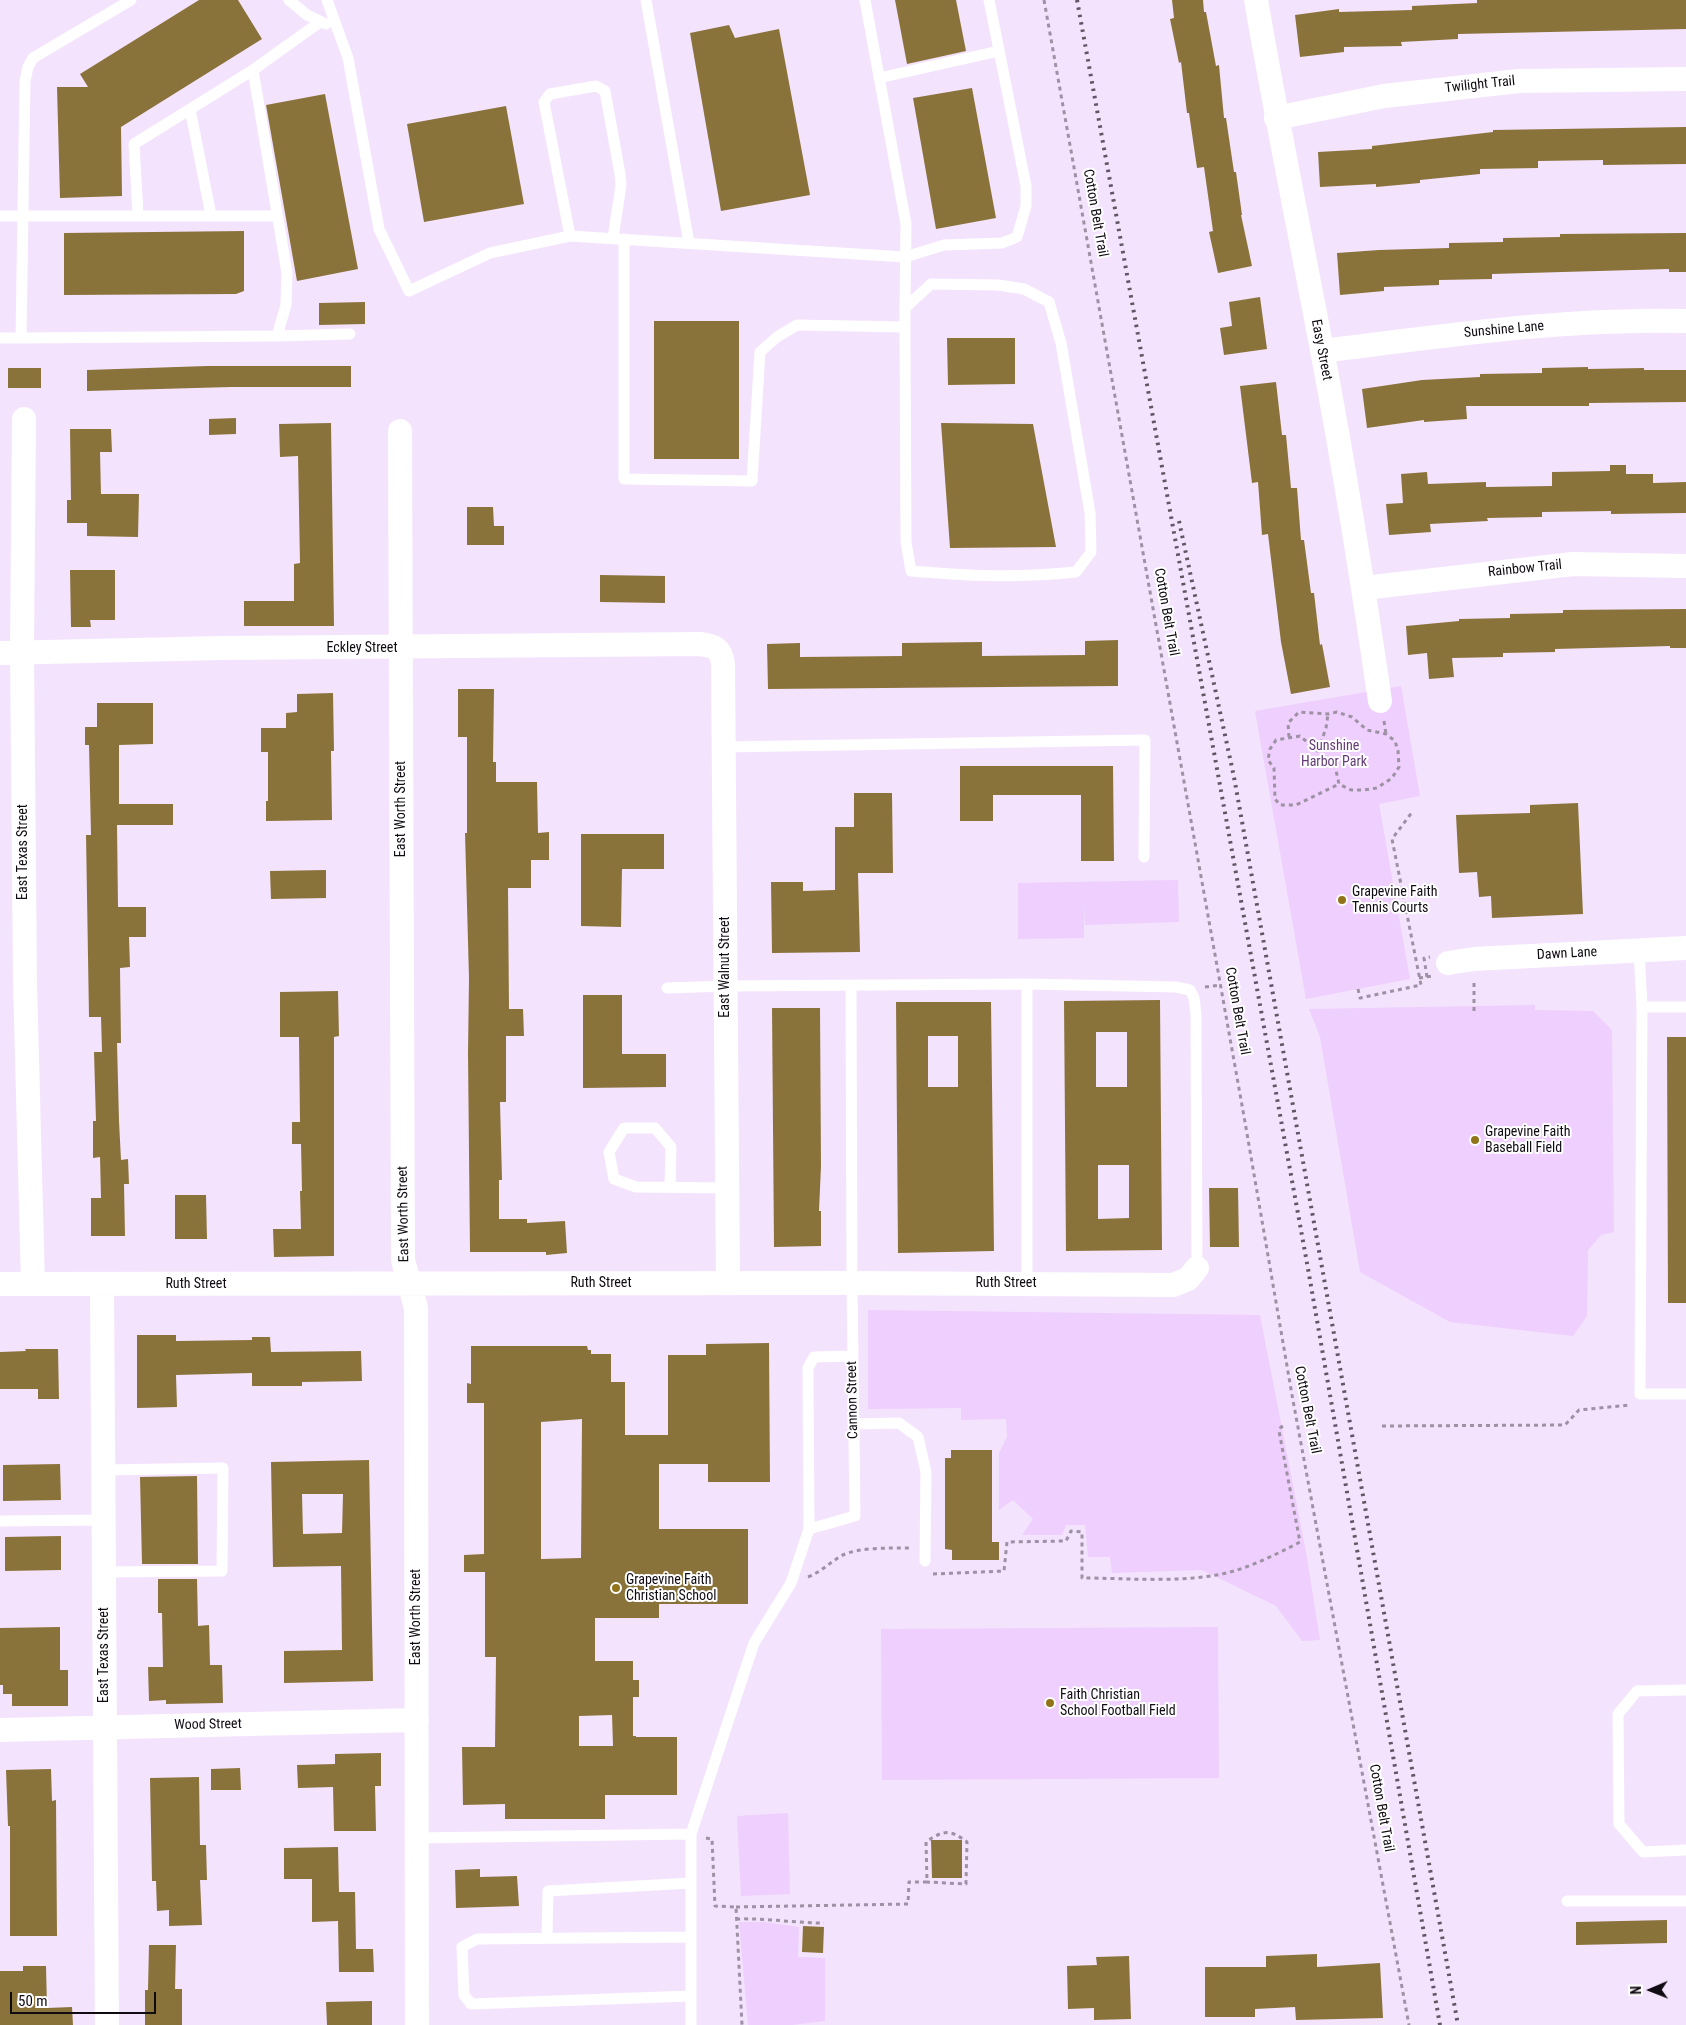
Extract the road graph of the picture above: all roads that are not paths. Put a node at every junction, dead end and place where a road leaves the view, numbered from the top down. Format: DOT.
graph roads {
  1 [pos="131,0"];
  2 [pos="289,0"];
  3 [pos="327,0"];
  4 [pos="646,0"];
  5 [pos="865,0"];
  6 [pos="988,0"];
  7 [pos="1256,0"];
  8 [pos="320,22"];
  9 [pos="336,30"];
  10 [pos="999,51"];
  11 [pos="253,70"];
  12 [pos="879,78"];
  13 [pos="1686,79"];
  14 [pos="190,110"];
  15 [pos="1276,118"];
  16 [pos="138,215"];
  17 [pos="0,216"];
  18 [pos="211,216"];
  19 [pos="278,216"];
  20 [pos="24,217"];
  21 [pos="570,236"];
  22 [pos="618,239"];
  23 [pos="689,243"];
  24 [pos="905,256"];
  25 [pos="905,308"];
  26 [pos="1686,321"];
  27 [pos="905,327"];
  28 [pos="350,334"];
  29 [pos="277,336"];
  30 [pos="0,338"];
  31 [pos="22,338"];
  32 [pos="1322,351"];
  33 [pos="24,419"];
  34 [pos="400,431"];
  35 [pos="1686,566"];
  36 [pos="1364,588"];
  37 [pos="401,648"];
  38 [pos="11,652"];
  39 [pos="721,652"];
  40 [pos="1380,701"];
  41 [pos="724,747"];
  42 [pos="1144,857"];
  43 [pos="1686,948"];
  44 [pos="1639,950"];
  45 [pos="1448,963"];
  46 [pos="1026,984"];
  47 [pos="851,985"];
  48 [pos="726,986"];
  49 [pos="667,988"];
  50 [pos="1686,1006"];
  51 [pos="1642,1007"];
  52 [pos="670,1187"];
  53 [pos="728,1188"];
  54 [pos="1197,1268"];
  55 [pos="728,1283"];
  56 [pos="852,1283"];
  57 [pos="0,1284"];
  58 [pos="33,1284"];
  59 [pos="102,1284"];
  60 [pos="1027,1284"];
  61 [pos="410,1285"];
  62 [pos="853,1356"];
  63 [pos="1686,1394"];
  64 [pos="854,1424"];
  65 [pos="103,1470"];
  66 [pos="104,1520"];
  67 [pos="0,1521"];
  68 [pos="809,1529"];
  69 [pos="925,1561"];
  70 [pos="104,1572"];
  71 [pos="1686,1690"];
  72 [pos="416,1720"];
  73 [pos="105,1728"];
  74 [pos="0,1730"];
  75 [pos="691,1834"];
  76 [pos="417,1838"];
  77 [pos="1686,1850"];
  78 [pos="691,1883"];
  79 [pos="1567,1901"];
  80 [pos="1686,1902"];
  81 [pos="691,1937"];
  82 [pos="547,1938"];
  83 [pos="691,1996"];
  84 [pos="107,2025"];
  85 [pos="417,2025"];
  86 [pos="691,2025"];
  1 -- 20 [label="lane"];
  2 -- 8 [label="lane"];
  3 -- 9 [label="lane"];
  4 -- 23 [label="lane"];
  5 -- 12 [label="lane"];
  6 -- 10 [label="lane"];
  7 -- 15 [label="street, Easy Street"];
  8 -- 9 [label="lane"];
  8 -- 11 [label="lane"];
  9 -- 21 [label="lane"];
  10 -- 12 [label="lane"];
  10 -- 24 [label="lane"];
  11 -- 14 [label="lane"];
  11 -- 19 [label="lane"];
  12 -- 24 [label="lane"];
  13 -- 15 [label="street, Twilight Trail"];
  14 -- 16 [label="lane"];
  14 -- 18 [label="lane"];
  15 -- 32 [label="street, Easy Street"];
  16 -- 18 [label="lane"];
  16 -- 20 [label="lane"];
  17 -- 20 [label="lane"];
  18 -- 19 [label="lane"];
  19 -- 29 [label="lane"];
  20 -- 31 [label="lane"];
  21 -- 22 [label="lane"];
  21 -- 22 [label="lane"];
  22 -- 23 [label="lane"];
  22 -- 27 [label="lane"];
  23 -- 24 [label="lane"];
  24 -- 25 [label="lane"];
  25 -- 27 [label="lane"];
  25 -- 27 [label="lane"];
  26 -- 32 [label="street, Sunshine Lane"];
  28 -- 29 [label="lane"];
  29 -- 31 [label="lane"];
  30 -- 31 [label="lane"];
  32 -- 36 [label="street, Easy Street"];
  33 -- 38 [label="street, East Texas Street"];
  34 -- 37 [label="street, East Worth Street"];
  35 -- 36 [label="street, Rainbow Trail"];
  36 -- 40 [label="street, Easy Street"];
  37 -- 38 [label="street, Eckley Street"];
  37 -- 39 [label="street, Eckley Street"];
  37 -- 61 [label="street, East Worth Street"];
  38 -- 58 [label="street, East Texas Street"];
  39 -- 41 [label="street, East Walnut Street"];
  41 -- 42 [label="lane"];
  41 -- 48 [label="street, East Walnut Street"];
  43 -- 44 [label="street, Dawn Lane"];
  44 -- 45 [label="street, Dawn Lane"];
  44 -- 51 [label="lane"];
  46 -- 47 [label="lane"];
  46 -- 54 [label="lane"];
  46 -- 60 [label="lane"];
  47 -- 48 [label="lane"];
  47 -- 56 [label="lane, Cannon Street"];
  48 -- 49 [label="lane"];
  48 -- 53 [label="street, East Walnut Street"];
  50 -- 51 [label="lane"];
  51 -- 63 [label="lane"];
  52 -- 52 [label="lane"];
  52 -- 53 [label="lane"];
  53 -- 55 [label="street, East Walnut Street"];
  54 -- 60 [label="street, Ruth Street"];
  55 -- 56 [label="street, Ruth Street"];
  55 -- 61 [label="street, Ruth Street"];
  56 -- 60 [label="street, Ruth Street"];
  56 -- 62 [label="lane, Cannon Street"];
  57 -- 58 [label="street, Ruth Street"];
  58 -- 59 [label="street, Ruth Street"];
  59 -- 61 [label="street, Ruth Street"];
  59 -- 65 [label="street, East Texas Street"];
  61 -- 72 [label="street, East Worth Street"];
  62 -- 64 [label="lane, Cannon Street"];
  62 -- 68 [label="lane"];
  64 -- 68 [label="lane, Cannon Street"];
  64 -- 69 [label="lane"];
  65 -- 66 [label="street, East Texas Street"];
  65 -- 70 [label="lane"];
  66 -- 67 [label="lane"];
  66 -- 70 [label="street, East Texas Street"];
  68 -- 75 [label="lane"];
  70 -- 73 [label="street, East Texas Street"];
  71 -- 77 [label="lane"];
  72 -- 73 [label="street, Wood Street"];
  72 -- 76 [label="street, East Worth Street"];
  73 -- 74 [label="street, Wood Street"];
  73 -- 84 [label="street, East Texas Street"];
  75 -- 76 [label="lane"];
  75 -- 78 [label="lane"];
  76 -- 85 [label="street, East Worth Street"];
  78 -- 81 [label="lane"];
  78 -- 82 [label="lane"];
  79 -- 80 [label="lane"];
  81 -- 82 [label="lane"];
  81 -- 83 [label="lane"];
  82 -- 83 [label="lane"];
  83 -- 86 [label="lane"];
}
